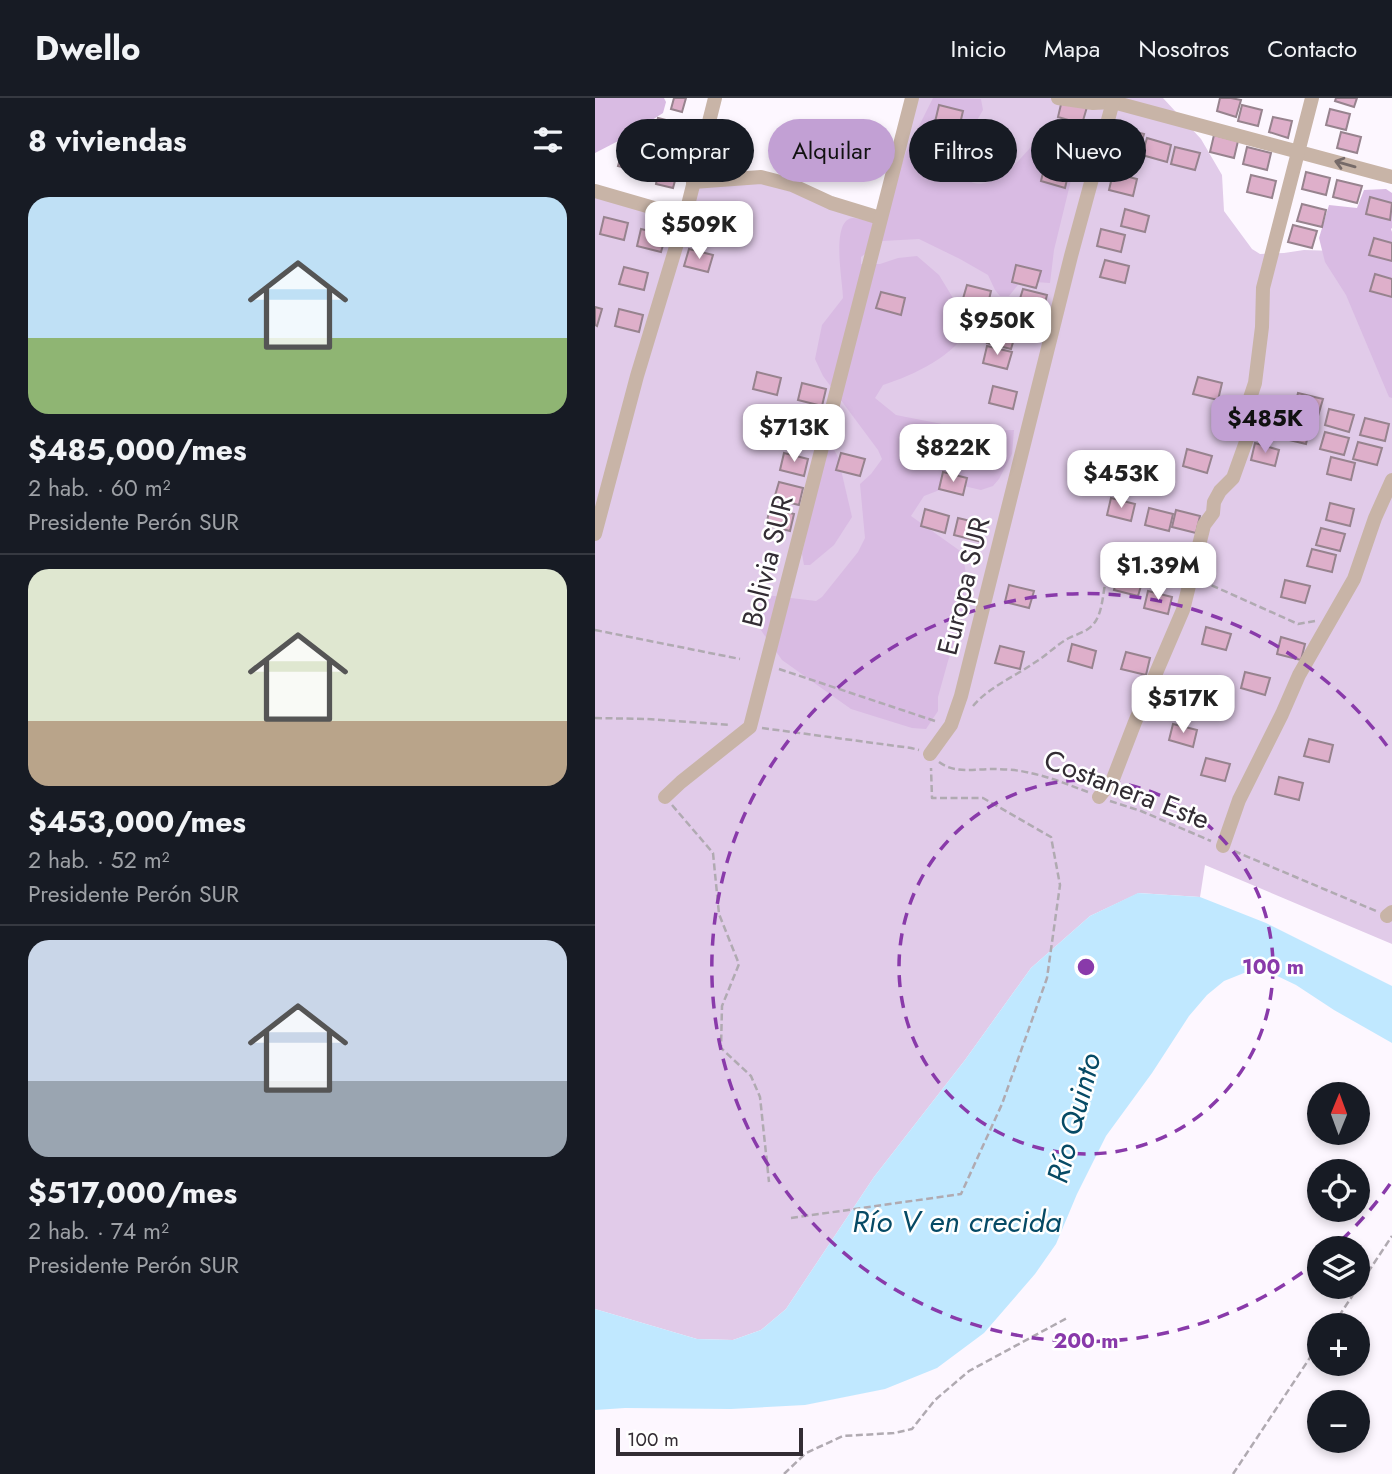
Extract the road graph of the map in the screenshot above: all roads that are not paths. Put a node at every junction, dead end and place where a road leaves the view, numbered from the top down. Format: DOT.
graph roads {
  1 [pos="715,98"];
  2 [pos="912,98"];
  3 [pos="1058,98"];
  4 [pos="1312,98"];
  5 [pos="1113,100"];
  6 [pos="710,119"];
  7 [pos="1299,150"];
  8 [pos="1392,177"];
  9 [pos="754,178"];
  10 [pos="693,182"];
  11 [pos="595,191"];
  12 [pos="685,217"];
  13 [pos="880,218"];
  14 [pos="1392,480"];
  15 [pos="595,534"];
  16 [pos="930,754"];
  17 [pos="666,797"];
  18 [pos="1100,797"];
  19 [pos="1223,846"];
  1 -- 6 [label="street"];
  2 -- 13 [label="street, Bolivia SUR"];
  3 -- 5 [label="street"];
  4 -- 7 [label="street"];
  5 -- 7 [label="street"];
  5 -- 16 [label="street, Europa SUR"];
  8 -- 7 [label="street, one-way"];
  7 -- 18 [label="street"];
  9 -- 13 [label="street"];
  10 -- 12 [label="street"];
  11 -- 12 [label="street"];
  12 -- 15 [label="street"];
  13 -- 17 [label="street, Bolivia SUR"];
  14 -- 19 [label="street"];
}
